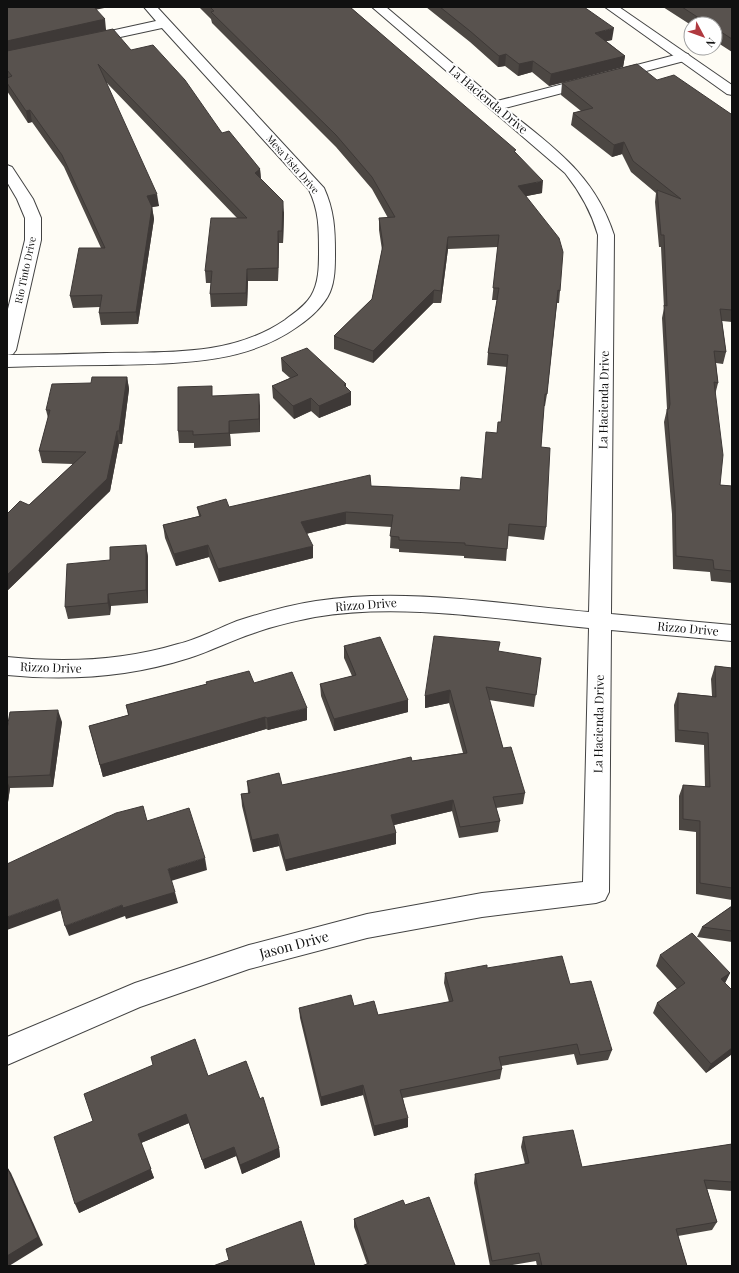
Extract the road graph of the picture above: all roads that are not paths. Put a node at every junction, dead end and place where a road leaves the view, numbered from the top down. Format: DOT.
graph roads {
  1 [pos="150,7"];
  2 [pos="378,7"];
  3 [pos="611,7"];
  4 [pos="165,23"];
  5 [pos="74,43"];
  6 [pos="683,57"];
  7 [pos="732,91"];
  8 [pos="495,106"];
  9 [pos="7,170"];
  10 [pos="7,350"];
  11 [pos="7,361"];
  12 [pos="600,620"];
  13 [pos="732,633"];
  14 [pos="7,666"];
  15 [pos="596,892"];
  16 [pos="7,1051"];
  1 -- 4 [label="street, Mesa Vista Drive"];
  2 -- 8 [label="street, La Hacienda Drive"];
  3 -- 6 [label="street"];
  4 -- 5 [label="street"];
  4 -- 11 [label="street, Mesa Vista Drive"];
  6 -- 7 [label="street"];
  6 -- 8 [label="street"];
  8 -- 12 [label="street, La Hacienda Drive"];
  9 -- 10 [label="street, Rio Tinto Drive"];
  12 -- 13 [label="street, Rizzo Drive"];
  12 -- 14 [label="street, Rizzo Drive"];
  12 -- 15 [label="street, La Hacienda Drive"];
  15 -- 16 [label="street, Jason Drive"];
}
